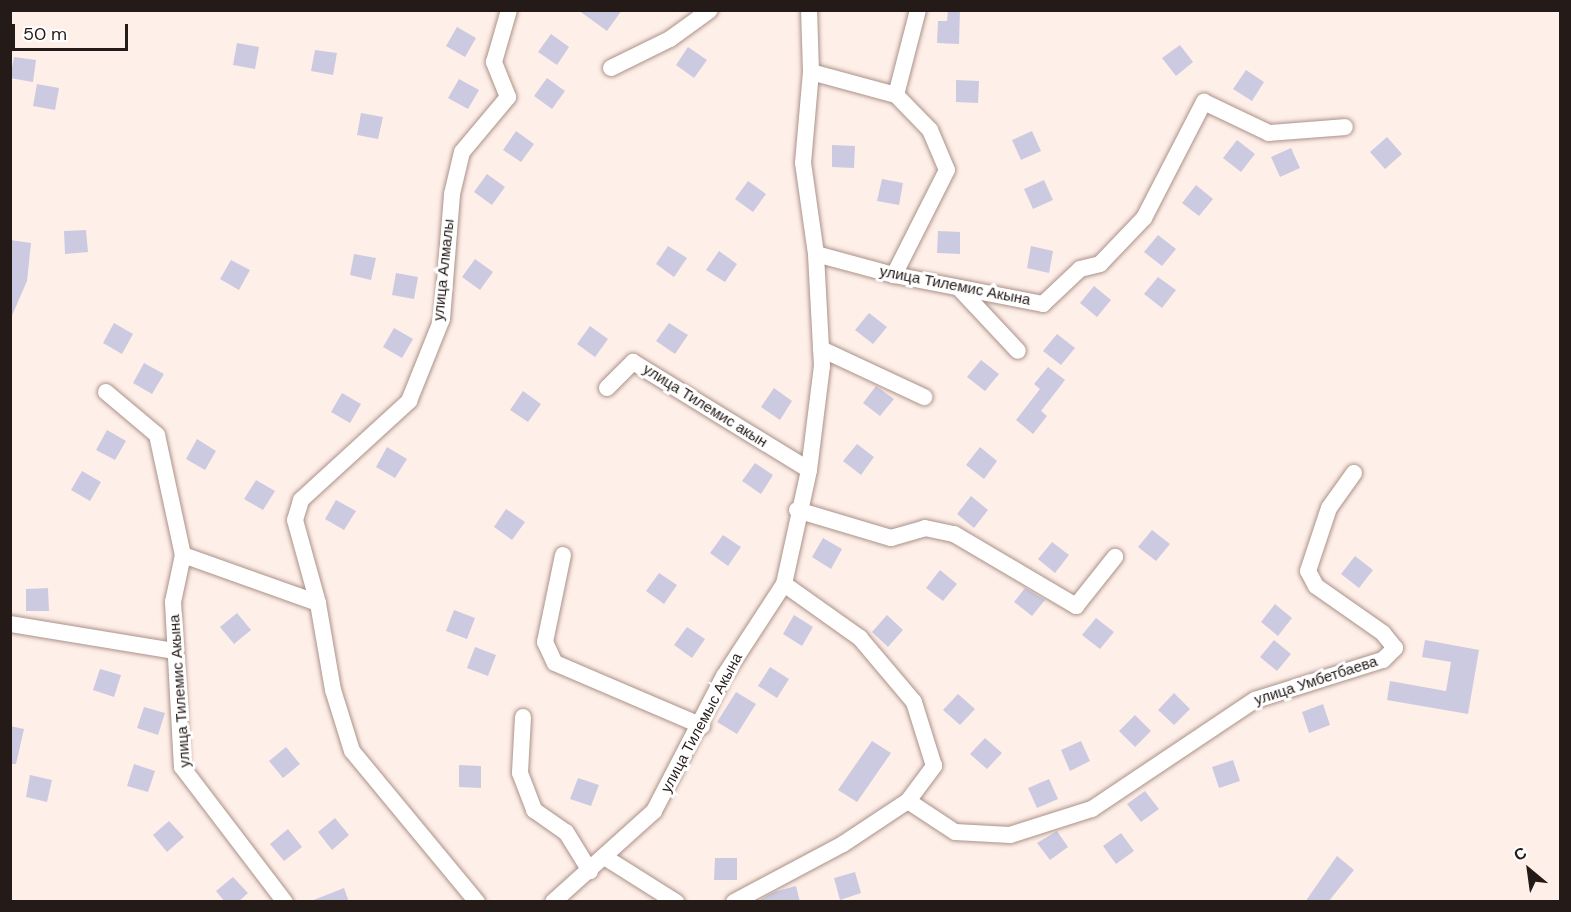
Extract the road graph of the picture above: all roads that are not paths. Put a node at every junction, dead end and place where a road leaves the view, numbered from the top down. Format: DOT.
graph roads {
  1 [pos="509,10"];
  2 [pos="710,10"];
  3 [pos="809,10"];
  4 [pos="918,10"];
  5 [pos="611,68"];
  6 [pos="811,72"];
  7 [pos="896,95"];
  8 [pos="1345,127"];
  9 [pos="816,254"];
  10 [pos="894,275"];
  11 [pos="959,288"];
  12 [pos="821,349"];
  13 [pos="1018,351"];
  14 [pos="607,388"];
  15 [pos="106,392"];
  16 [pos="924,397"];
  17 [pos="808,470"];
  18 [pos="1354,473"];
  19 [pos="797,510"];
  20 [pos="183,555"];
  21 [pos="563,555"];
  22 [pos="1115,557"];
  23 [pos="784,584"];
  24 [pos="318,603"];
  25 [pos="10,624"];
  26 [pos="175,651"];
  27 [pos="523,717"];
  28 [pos="702,726"];
  29 [pos="908,801"];
  30 [pos="606,858"];
  31 [pos="590,871"];
  32 [pos="285,902"];
  33 [pos="477,902"];
  34 [pos="553,902"];
  35 [pos="676,902"];
  36 [pos="734,902"];
  1 -- 24 [label="street, улица Алмалы"];
  2 -- 5 [label="street"];
  3 -- 6 [label="street, улица Тилемыс Акына"];
  4 -- 7 [label="street"];
  6 -- 7 [label="street"];
  6 -- 9 [label="street, улица Тилемыс Акына"];
  7 -- 10 [label="street"];
  8 -- 11 [label="street, улица Тилемис Акына"];
  9 -- 10 [label="street, улица Тилемис Акына"];
  9 -- 12 [label="street, улица Тилемыс Акына"];
  10 -- 11 [label="street, улица Тилемис Акына"];
  11 -- 13 [label="street"];
  12 -- 16 [label="street"];
  12 -- 17 [label="street, улица Тилемыс Акына"];
  14 -- 17 [label="street, улица Тилемис акын"];
  15 -- 20 [label="street"];
  17 -- 19 [label="street, улица Тилемыс Акына"];
  18 -- 29 [label="street, улица Умбетбаева"];
  19 -- 22 [label="street"];
  19 -- 23 [label="street, улица Тилемыс Акына"];
  20 -- 24 [label="street"];
  20 -- 26 [label="street, улица Тилемис Акына"];
  21 -- 28 [label="street"];
  23 -- 28 [label="street, улица Тилемыс Акына"];
  23 -- 29 [label="street"];
  24 -- 33 [label="street"];
  25 -- 26 [label="street"];
  26 -- 32 [label="street, улица Тилемис Акына"];
  27 -- 31 [label="street"];
  28 -- 30 [label="street, улица Тилемыс Акына"];
  29 -- 36 [label="street"];
  30 -- 31 [label="street, улица Тилемыс Акына"];
  30 -- 35 [label="street"];
  31 -- 34 [label="street, улица Тилемыс Акына"];
}
